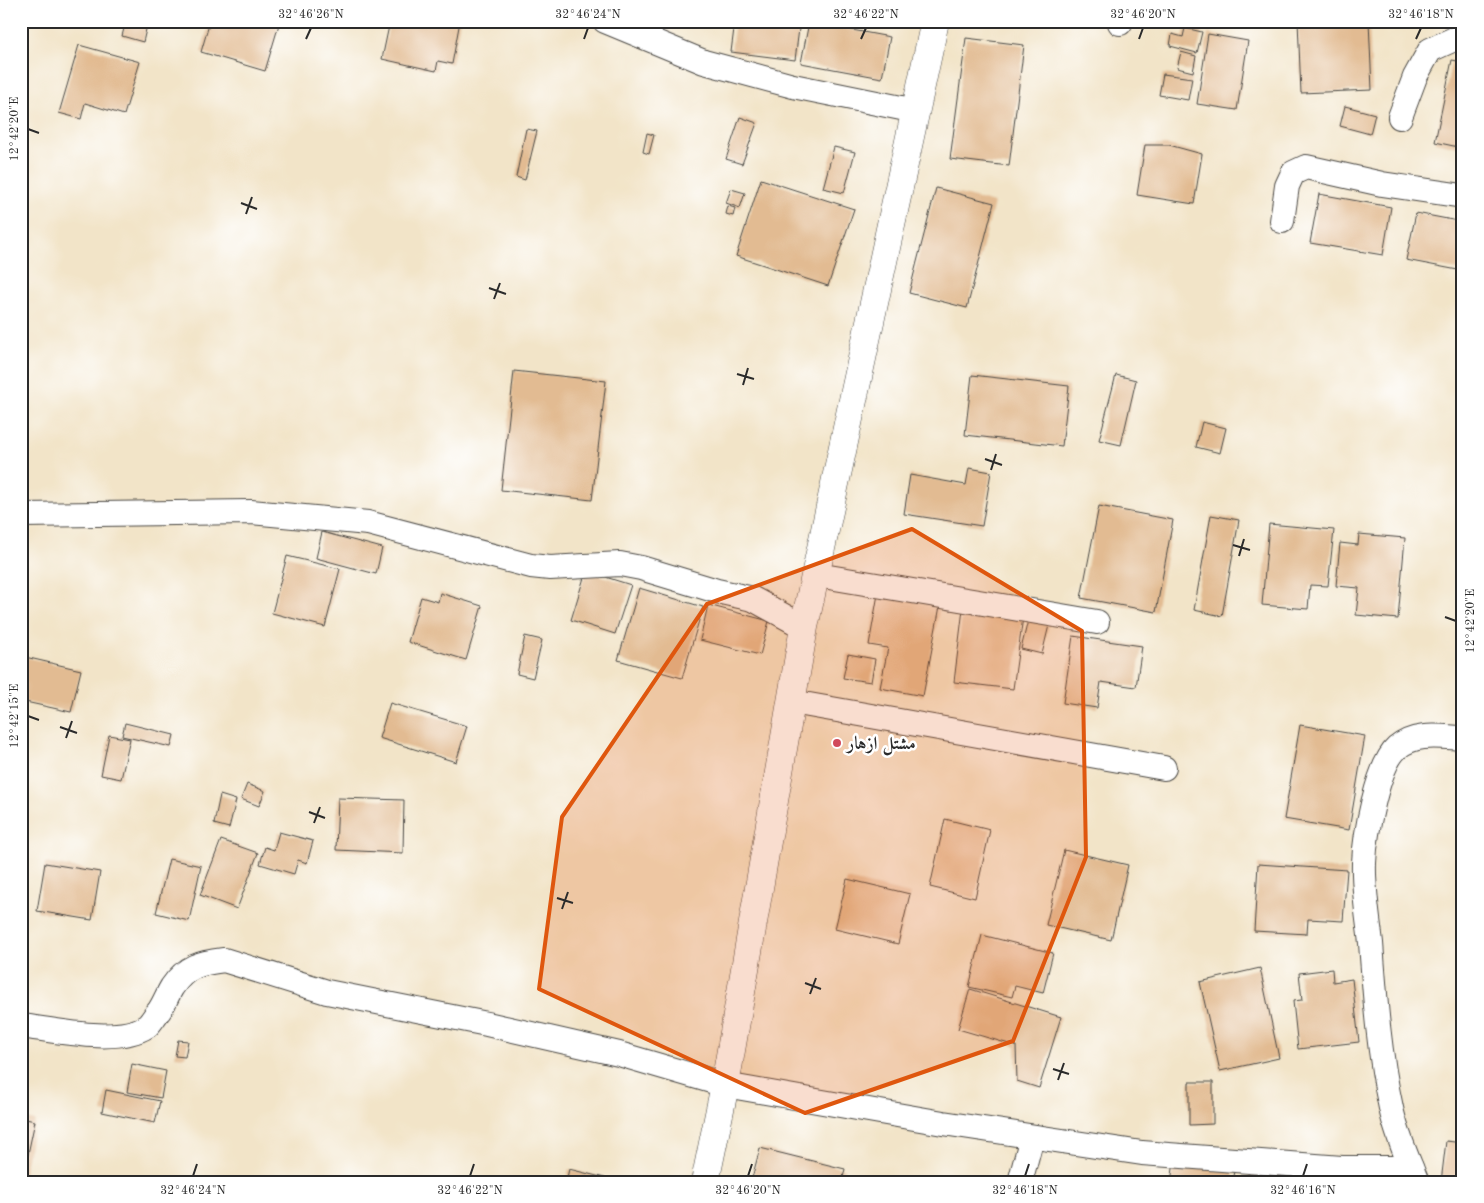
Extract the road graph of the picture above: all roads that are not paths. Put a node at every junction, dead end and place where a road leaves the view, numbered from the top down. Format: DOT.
graph roads {
  1 [pos="605,21"];
  2 [pos="935,21"];
  3 [pos="1463,35"];
  4 [pos="916,111"];
  5 [pos="1400,117"];
  6 [pos="1463,196"];
  7 [pos="1282,221"];
  8 [pos="21,515"];
  9 [pos="817,575"];
  10 [pos="1097,622"];
  11 [pos="804,627"];
  12 [pos="792,702"];
  13 [pos="1463,738"];
  14 [pos="1164,768"];
  15 [pos="21,1026"];
  16 [pos="725,1085"];
  17 [pos="1032,1137"];
  18 [pos="1414,1175"];
  19 [pos="705,1182"];
  20 [pos="1020,1182"];
  1 -- 4 [label="street"];
  2 -- 4 [label="street"];
  3 -- 5 [label="street"];
  4 -- 9 [label="street"];
  6 -- 7 [label="street"];
  8 -- 11 [label="street"];
  9 -- 10 [label="street"];
  9 -- 11 [label="street"];
  11 -- 12 [label="street"];
  12 -- 14 [label="street"];
  12 -- 16 [label="street"];
  13 -- 18 [label="street"];
  15 -- 16 [label="street"];
  16 -- 17 [label="street"];
  16 -- 19 [label="street"];
  17 -- 18 [label="street"];
  17 -- 20 [label="street"];
}
